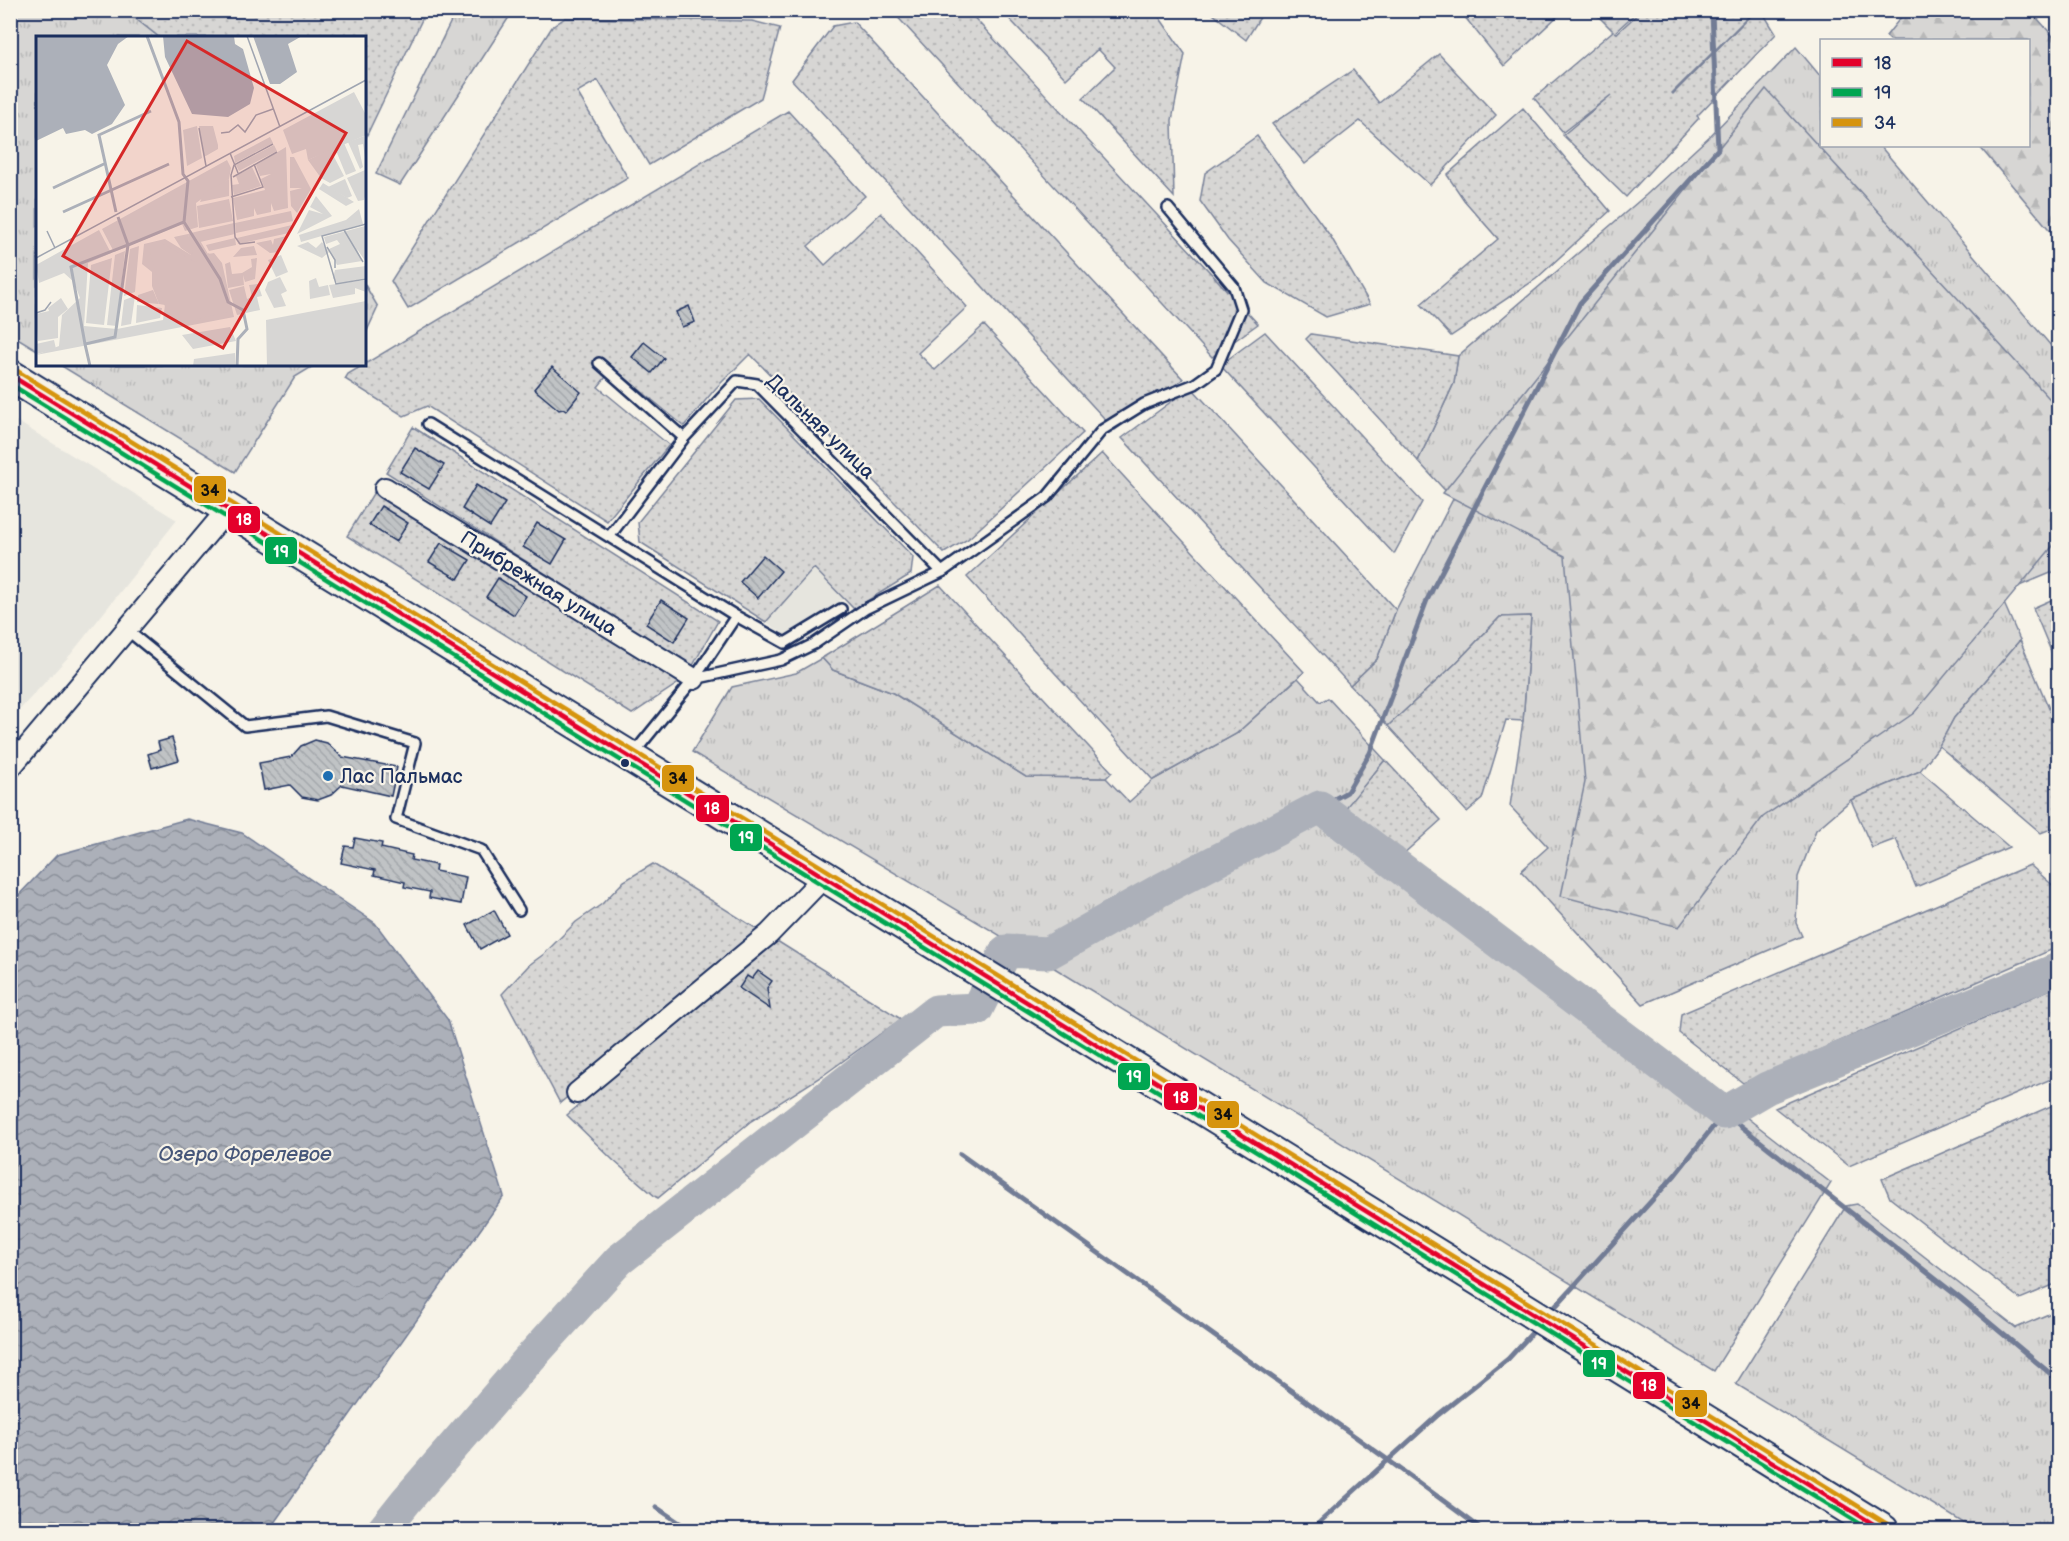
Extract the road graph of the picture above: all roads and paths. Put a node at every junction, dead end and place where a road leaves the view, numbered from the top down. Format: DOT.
graph roads {
  1 [pos="1168,208"];
  2 [pos="599,363"];
  3 [pos="10,375"];
  4 [pos="428,423"];
  5 [pos="684,438"];
  6 [pos="385,488"];
  7 [pos="228,509"];
  8 [pos="609,537"];
  9 [pos="942,572"];
  10 [pos="841,609"];
  11 [pos="736,616"];
  12 [pos="127,630"];
  13 [pos="694,679"];
  14 [pos="630,758"];
  15 [pos="10,768"];
  16 [pos="824,877"];
  17 [pos="519,910"];
  18 [pos="577,1093"];
  19 [pos="1883,1530"];
  1 -- 9 [label="lane"];
  2 -- 5 [label="lane"];
  3 -- 7 [label="main road"];
  4 -- 8 [label="lane"];
  5 -- 8 [label="lane, Дальняя улица"];
  5 -- 9 [label="lane, Дальняя улица"];
  6 -- 13 [label="street, Прибрежная улица"];
  7 -- 12 [label="street"];
  7 -- 14 [label="main road"];
  8 -- 11 [label="lane"];
  9 -- 13 [label="lane"];
  10 -- 11 [label="lane"];
  11 -- 13 [label="lane"];
  12 -- 15 [label="street"];
  12 -- 17 [label="lane"];
  13 -- 14 [label="lane"];
  14 -- 16 [label="main road"];
  16 -- 18 [label="street"];
  16 -- 19 [label="main road"];
}
